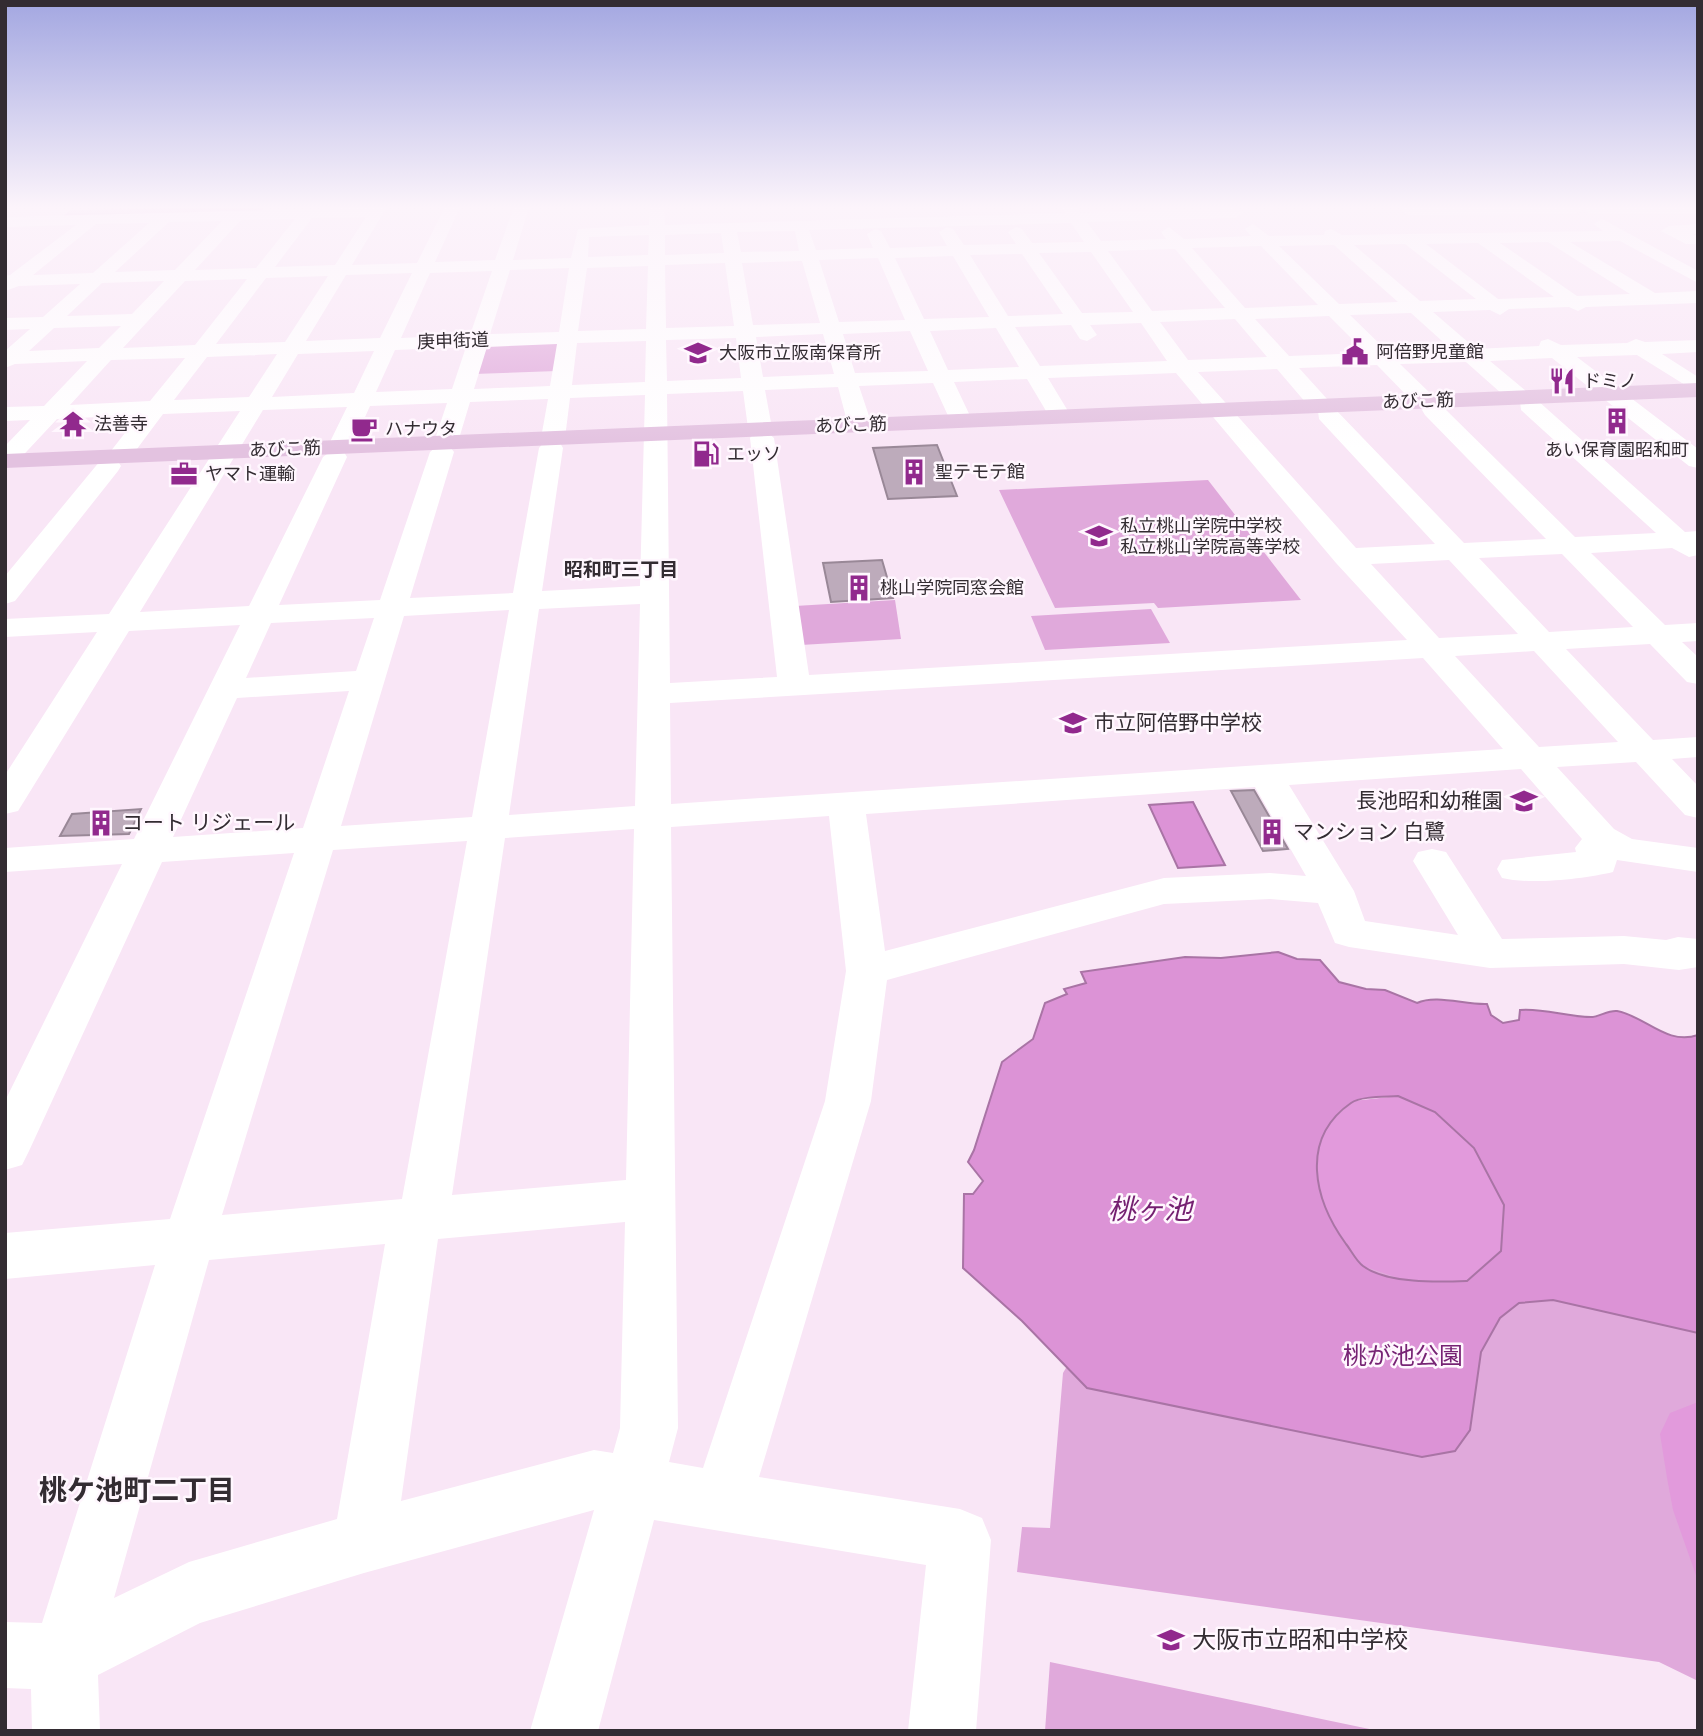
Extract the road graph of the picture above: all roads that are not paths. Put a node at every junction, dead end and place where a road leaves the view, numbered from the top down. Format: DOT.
graph roads {
  1 [pos="87,288"];
  2 [pos="167,288"];
  3 [pos="249,288"];
  4 [pos="330,288"];
  5 [pos="414,288"];
  6 [pos="494,288"];
  7 [pos="575,288"];
  8 [pos="656,288"];
  9 [pos="736,288"];
  10 [pos="819,288"];
  11 [pos="900,288"];
  12 [pos="981,288"];
  13 [pos="1055,288"];
  14 [pos="1127,288"];
  15 [pos="1218,288"];
  16 [pos="1311,288"];
  17 [pos="1396,288"];
  18 [pos="1472,288"];
  19 [pos="1554,288"];
  20 [pos="1634,288"];
  21 [pos="1698,297"];
  22 [pos="1650,298"];
  23 [pos="1573,301"];
  24 [pos="1493,304"];
  25 [pos="1415,307"];
  26 [pos="1332,310"];
  27 [pos="1240,313"];
  28 [pos="1679,316"];
  29 [pos="1148,317"];
  30 [pos="1596,317"];
  31 [pos="1077,319"];
  32 [pos="138,320"];
  33 [pos="1001,321"];
  34 [pos="49,323"];
  35 [pos="5,324"];
  36 [pos="916,324"];
  37 [pos="831,328"];
  38 [pos="744,331"];
  39 [pos="1619,333"];
  40 [pos="656,334"];
  41 [pos="568,337"];
  42 [pos="477,341"];
  43 [pos="385,344"];
  44 [pos="1698,346"];
  45 [pos="294,347"];
  46 [pos="1642,349"];
  47 [pos="201,351"];
  48 [pos="1557,352"];
  49 [pos="105,354"];
  50 [pos="1469,355"];
  51 [pos="7,359"];
  52 [pos="1381,359"];
  53 [pos="1283,363"];
  54 [pos="1182,367"];
  55 [pos="1109,370"];
  56 [pos="1033,373"];
  57 [pos="941,376"];
  58 [pos="846,380"];
  59 [pos="751,384"];
  60 [pos="655,387"];
  61 [pos="1698,389"];
  62 [pos="558,391"];
  63 [pos="459,396"];
  64 [pos="1616,397"];
  65 [pos="360,400"];
  66 [pos="1698,400"];
  67 [pos="1523,401"];
  68 [pos="259,404"];
  69 [pos="1428,405"];
  70 [pos="156,408"];
  71 [pos="1323,409"];
  72 [pos="51,412"];
  73 [pos="5,414"];
  74 [pos="1220,414"];
  75 [pos="1060,416"];
  76 [pos="961,420"];
  77 [pos="860,425"];
  78 [pos="761,433"];
  79 [pos="656,438"];
  80 [pos="552,443"];
  81 [pos="444,447"];
  82 [pos="337,452"];
  83 [pos="226,456"];
  84 [pos="5,460"];
  85 [pos="114,461"];
  86 [pos="1698,461"];
  87 [pos="5,471"];
  88 [pos="1569,545"];
  89 [pos="1691,545"];
  90 [pos="1454,551"];
  91 [pos="1346,557"];
  92 [pos="656,594"];
  93 [pos="5,595"];
  94 [pos="525,601"];
  95 [pos="391,608"];
  96 [pos="260,614"];
  97 [pos="122,622"];
  98 [pos="5,628"];
  99 [pos="1698,632"];
  100 [pos="1658,634"];
  101 [pos="1543,641"];
  102 [pos="1431,649"];
  103 [pos="1698,675"];
  104 [pos="370,680"];
  105 [pos="794,685"];
  106 [pos="223,689"];
  107 [pos="655,694"];
  108 [pos="1698,747"];
  109 [pos="1643,751"];
  110 [pos="1531,758"];
  111 [pos="1266,776"];
  112 [pos="5,803"];
  113 [pos="846,804"];
  114 [pos="1698,807"];
  115 [pos="654,817"];
  116 [pos="486,828"];
  117 [pos="317,839"];
  118 [pos="1604,840"];
  119 [pos="149,849"];
  120 [pos="5,860"];
  121 [pos="1698,860"];
  122 [pos="1432,861"];
  123 [pos="1516,869"];
  124 [pos="1334,891"];
  125 [pos="1698,953"];
  126 [pos="1490,954"];
  127 [pos="867,971"];
  128 [pos="5,1151"];
  129 [pos="650,1199"];
  130 [pos="415,1220"];
  131 [pos="189,1240"];
  132 [pos="5,1256"];
  133 [pos="634,1486"];
  134 [pos="722,1501"];
  135 [pos="363,1542"];
  136 [pos="35,1656"];
  137 [pos="66,1731"];
  138 [pos="564,1731"];
  139 [pos="942,1731"];
  1 -- 34 [label="street"];
  2 -- 32 [label="street"];
  3 -- 47 [label="street"];
  4 -- 45 [label="street"];
  5 -- 43 [label="street"];
  6 -- 42 [label="street"];
  7 -- 41 [label="street"];
  8 -- 40 [label="street"];
  9 -- 38 [label="street"];
  10 -- 37 [label="street"];
  11 -- 36 [label="street"];
  12 -- 33 [label="street"];
  13 -- 31 [label="street"];
  14 -- 29 [label="street"];
  15 -- 27 [label="street"];
  16 -- 26 [label="street"];
  17 -- 25 [label="street"];
  18 -- 24 [label="street"];
  19 -- 23 [label="street"];
  20 -- 22 [label="street"];
  21 -- 22 [label="street, 庚申街道"];
  22 -- 23 [label="street, 庚申街道"];
  22 -- 28 [label="street"];
  23 -- 24 [label="street, 庚申街道"];
  23 -- 30 [label="street"];
  24 -- 25 [label="street, 庚申街道"];
  24 -- 48 [label="street"];
  25 -- 26 [label="street, 庚申街道"];
  25 -- 50 [label="street"];
  26 -- 27 [label="street, 庚申街道"];
  26 -- 52 [label="street"];
  27 -- 29 [label="street, 庚申街道"];
  27 -- 53 [label="street"];
  29 -- 31 [label="street, 庚申街道"];
  29 -- 54 [label="street"];
  31 -- 33 [label="street, 庚申街道"];
  31 -- 55 [label="street"];
  32 -- 34 [label="street"];
  32 -- 49 [label="street"];
  33 -- 36 [label="street, 庚申街道"];
  33 -- 56 [label="street"];
  34 -- 35 [label="street"];
  34 -- 51 [label="street"];
  36 -- 37 [label="street, 庚申街道"];
  36 -- 57 [label="street"];
  37 -- 38 [label="street, 庚申街道"];
  37 -- 58 [label="street"];
  38 -- 40 [label="street, 庚申街道"];
  38 -- 59 [label="street"];
  39 -- 46 [label="street"];
  40 -- 41 [label="street, 庚申街道"];
  40 -- 60 [label="street"];
  41 -- 42 [label="street, 庚申街道"];
  41 -- 62 [label="street"];
  42 -- 43 [label="street, 庚申街道"];
  42 -- 63 [label="street"];
  43 -- 45 [label="street, 庚申街道"];
  43 -- 65 [label="street"];
  44 -- 46 [label="street"];
  45 -- 47 [label="street, 庚申街道"];
  45 -- 68 [label="street"];
  46 -- 48 [label="street"];
  46 -- 61 [label="street"];
  47 -- 49 [label="street, 庚申街道"];
  47 -- 70 [label="street"];
  48 -- 50 [label="street"];
  48 -- 64 [label="street"];
  49 -- 51 [label="street, 庚申街道"];
  49 -- 72 [label="street"];
  50 -- 52 [label="street"];
  50 -- 67 [label="street"];
  52 -- 53 [label="street"];
  52 -- 69 [label="street"];
  53 -- 54 [label="street"];
  53 -- 71 [label="street"];
  54 -- 55 [label="street"];
  54 -- 74 [label="street"];
  55 -- 56 [label="street"];
  56 -- 57 [label="street"];
  56 -- 75 [label="street"];
  57 -- 58 [label="street"];
  57 -- 76 [label="street"];
  58 -- 59 [label="street"];
  58 -- 77 [label="street"];
  59 -- 60 [label="street"];
  59 -- 78 [label="street"];
  60 -- 62 [label="street"];
  60 -- 79 [label="street"];
  61 -- 64 [label="main road, あびこ筋"];
  62 -- 63 [label="street"];
  62 -- 80 [label="street"];
  63 -- 65 [label="street"];
  63 -- 81 [label="street"];
  64 -- 66 [label="main road, あびこ筋"];
  64 -- 67 [label="main road, あびこ筋"];
  64 -- 86 [label="street"];
  65 -- 68 [label="street"];
  65 -- 82 [label="street"];
  67 -- 69 [label="main road, あびこ筋"];
  67 -- 89 [label="street"];
  68 -- 70 [label="street"];
  68 -- 83 [label="street"];
  69 -- 71 [label="main road, あびこ筋"];
  69 -- 88 [label="street"];
  70 -- 72 [label="street"];
  70 -- 85 [label="street"];
  71 -- 74 [label="main road, あびこ筋"];
  71 -- 90 [label="street"];
  72 -- 73 [label="street"];
  72 -- 84 [label="street"];
  74 -- 75 [label="main road, あびこ筋"];
  74 -- 78 [label="main road, あびこ筋"];
  74 -- 91 [label="street"];
  75 -- 76 [label="main road, あびこ筋"];
  76 -- 77 [label="main road, あびこ筋"];
  77 -- 78 [label="main road, あびこ筋"];
  78 -- 79 [label="main road, あびこ筋"];
  78 -- 105 [label="street"];
  79 -- 80 [label="main road, あびこ筋"];
  79 -- 92 [label="street"];
  80 -- 81 [label="main road, あびこ筋"];
  80 -- 94 [label="street"];
  81 -- 82 [label="main road, あびこ筋"];
  81 -- 95 [label="street"];
  82 -- 83 [label="main road, あびこ筋"];
  82 -- 96 [label="street"];
  83 -- 85 [label="main road, あびこ筋"];
  83 -- 97 [label="street"];
  84 -- 85 [label="main road, あびこ筋"];
  85 -- 87 [label="main road, あびこ筋"];
  85 -- 93 [label="street"];
  88 -- 89 [label="street"];
  88 -- 90 [label="street"];
  88 -- 100 [label="street"];
  90 -- 91 [label="street"];
  90 -- 101 [label="street"];
  91 -- 102 [label="street"];
  92 -- 94 [label="street"];
  92 -- 107 [label="street"];
  94 -- 95 [label="street"];
  94 -- 116 [label="street"];
  95 -- 96 [label="street"];
  95 -- 104 [label="street"];
  96 -- 97 [label="street"];
  96 -- 106 [label="street"];
  97 -- 98 [label="street"];
  97 -- 112 [label="street"];
  99 -- 100 [label="street"];
  100 -- 101 [label="street"];
  100 -- 103 [label="street"];
  101 -- 102 [label="street"];
  101 -- 109 [label="street"];
  102 -- 105 [label="street"];
  102 -- 110 [label="street"];
  104 -- 106 [label="street"];
  104 -- 117 [label="street"];
  105 -- 107 [label="street"];
  106 -- 119 [label="street"];
  107 -- 115 [label="street"];
  108 -- 109 [label="street"];
  109 -- 110 [label="street"];
  109 -- 114 [label="street"];
  110 -- 111 [label="street"];
  110 -- 118 [label="street"];
  111 -- 113 [label="street"];
  111 -- 124 [label="street"];
  113 -- 115 [label="street"];
  113 -- 127 [label="street"];
  115 -- 116 [label="street"];
  115 -- 129 [label="street"];
  116 -- 117 [label="street"];
  116 -- 130 [label="street"];
  117 -- 119 [label="street"];
  117 -- 131 [label="street"];
  118 -- 121 [label="street"];
  118 -- 123 [label="street"];
  119 -- 120 [label="street"];
  119 -- 128 [label="street"];
  122 -- 126 [label="street"];
  124 -- 126 [label="street"];
  124 -- 127 [label="street"];
  125 -- 126 [label="street"];
  127 -- 134 [label="street"];
  129 -- 130 [label="street"];
  129 -- 133 [label="street"];
  130 -- 131 [label="street"];
  130 -- 135 [label="street"];
  131 -- 132 [label="street"];
  131 -- 136 [label="street"];
  133 -- 134 [label="street"];
  133 -- 135 [label="street"];
  133 -- 138 [label="street"];
  134 -- 139 [label="street"];
  135 -- 136 [label="street"];
  136 -- 137 [label="street"];
}
